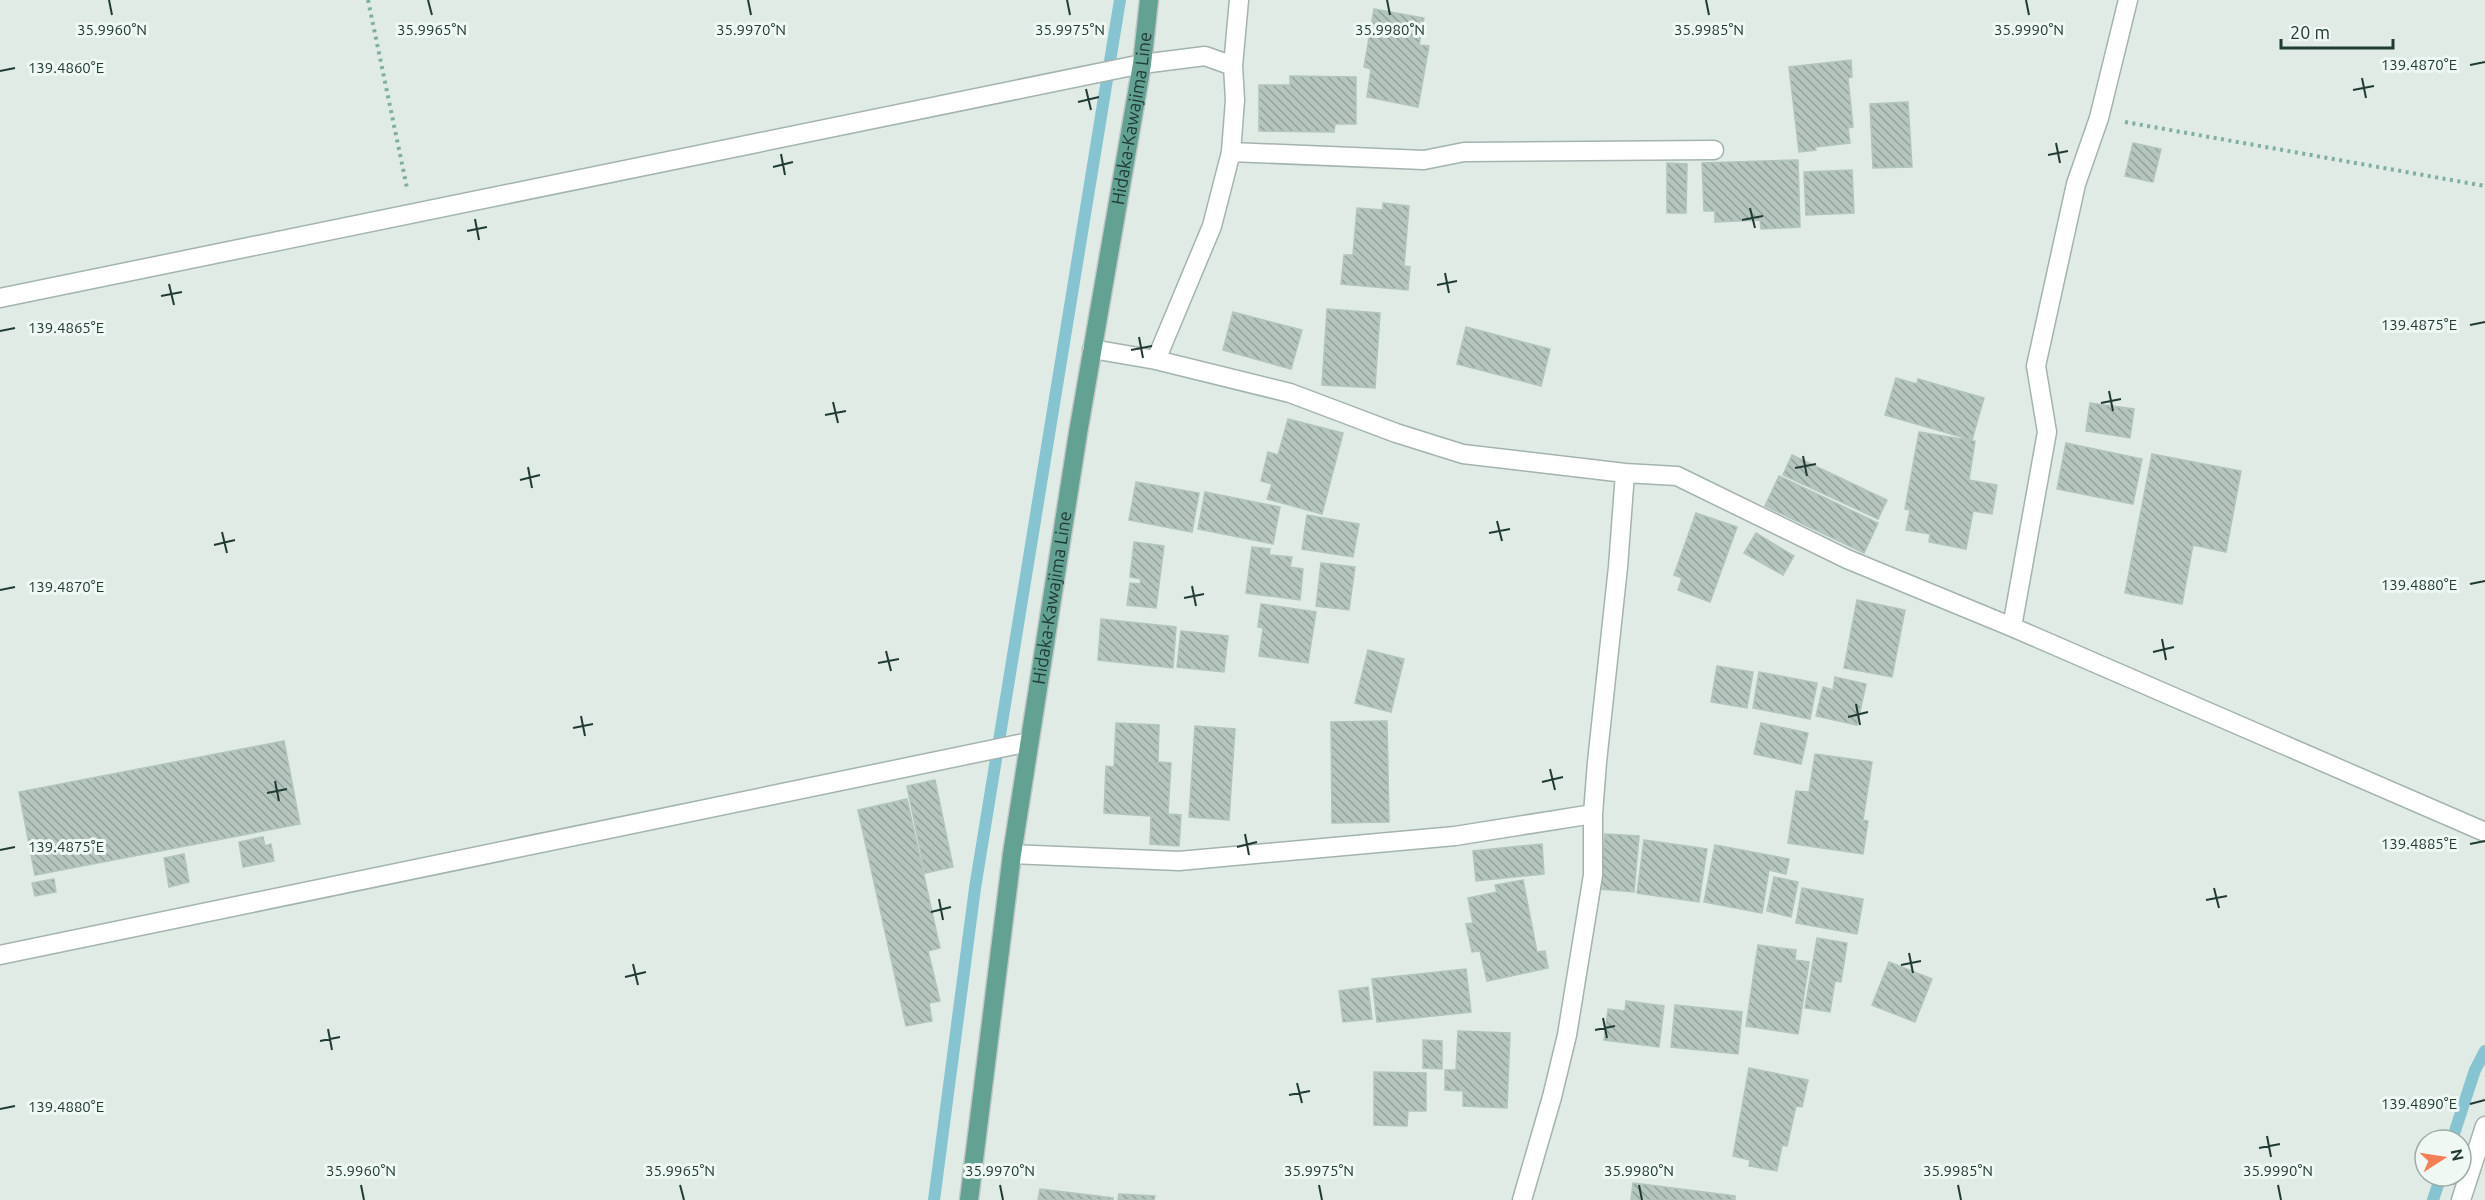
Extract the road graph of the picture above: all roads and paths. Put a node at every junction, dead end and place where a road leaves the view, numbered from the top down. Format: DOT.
graph roads {
  1 [pos="368,0"];
  2 [pos="1149,0"];
  3 [pos="1239,0"];
  4 [pos="2128,0"];
  5 [pos="1142,64"];
  6 [pos="1233,66"];
  7 [pos="2098,118"];
  8 [pos="1714,150"];
  9 [pos="1231,152"];
  10 [pos="2485,186"];
  11 [pos="412,212"];
  12 [pos="0,298"];
  13 [pos="1092,349"];
  14 [pos="1156,360"];
  15 [pos="1625,473"];
  16 [pos="2012,627"];
  17 [pos="1029,742"];
  18 [pos="1593,814"];
  19 [pos="2485,832"];
  20 [pos="1012,854"];
  21 [pos="0,955"];
  22 [pos="2485,1126"];
  23 [pos="969,1200"];
  24 [pos="1522,1200"];
  25 [pos="2461,1200"];
  1 -- 11 [label="path"];
  2 -- 5 [label="main road, Hidaka-Kawajima Line"];
  3 -- 6 [label="street"];
  4 -- 7 [label="street"];
  5 -- 6 [label="street"];
  5 -- 11 [label="street"];
  5 -- 13 [label="main road, Hidaka-Kawajima Line"];
  6 -- 9 [label="street"];
  7 -- 10 [label="path"];
  7 -- 16 [label="street"];
  8 -- 9 [label="street"];
  9 -- 14 [label="street"];
  11 -- 12 [label="street"];
  13 -- 14 [label="street"];
  13 -- 17 [label="main road, Hidaka-Kawajima Line"];
  14 -- 15 [label="street"];
  15 -- 16 [label="street"];
  15 -- 18 [label="street"];
  16 -- 19 [label="street"];
  17 -- 20 [label="main road, Hidaka-Kawajima Line"];
  17 -- 21 [label="street"];
  18 -- 20 [label="street"];
  18 -- 24 [label="street"];
  20 -- 23 [label="main road, Hidaka-Kawajima Line"];
  22 -- 25 [label="street"];
}
